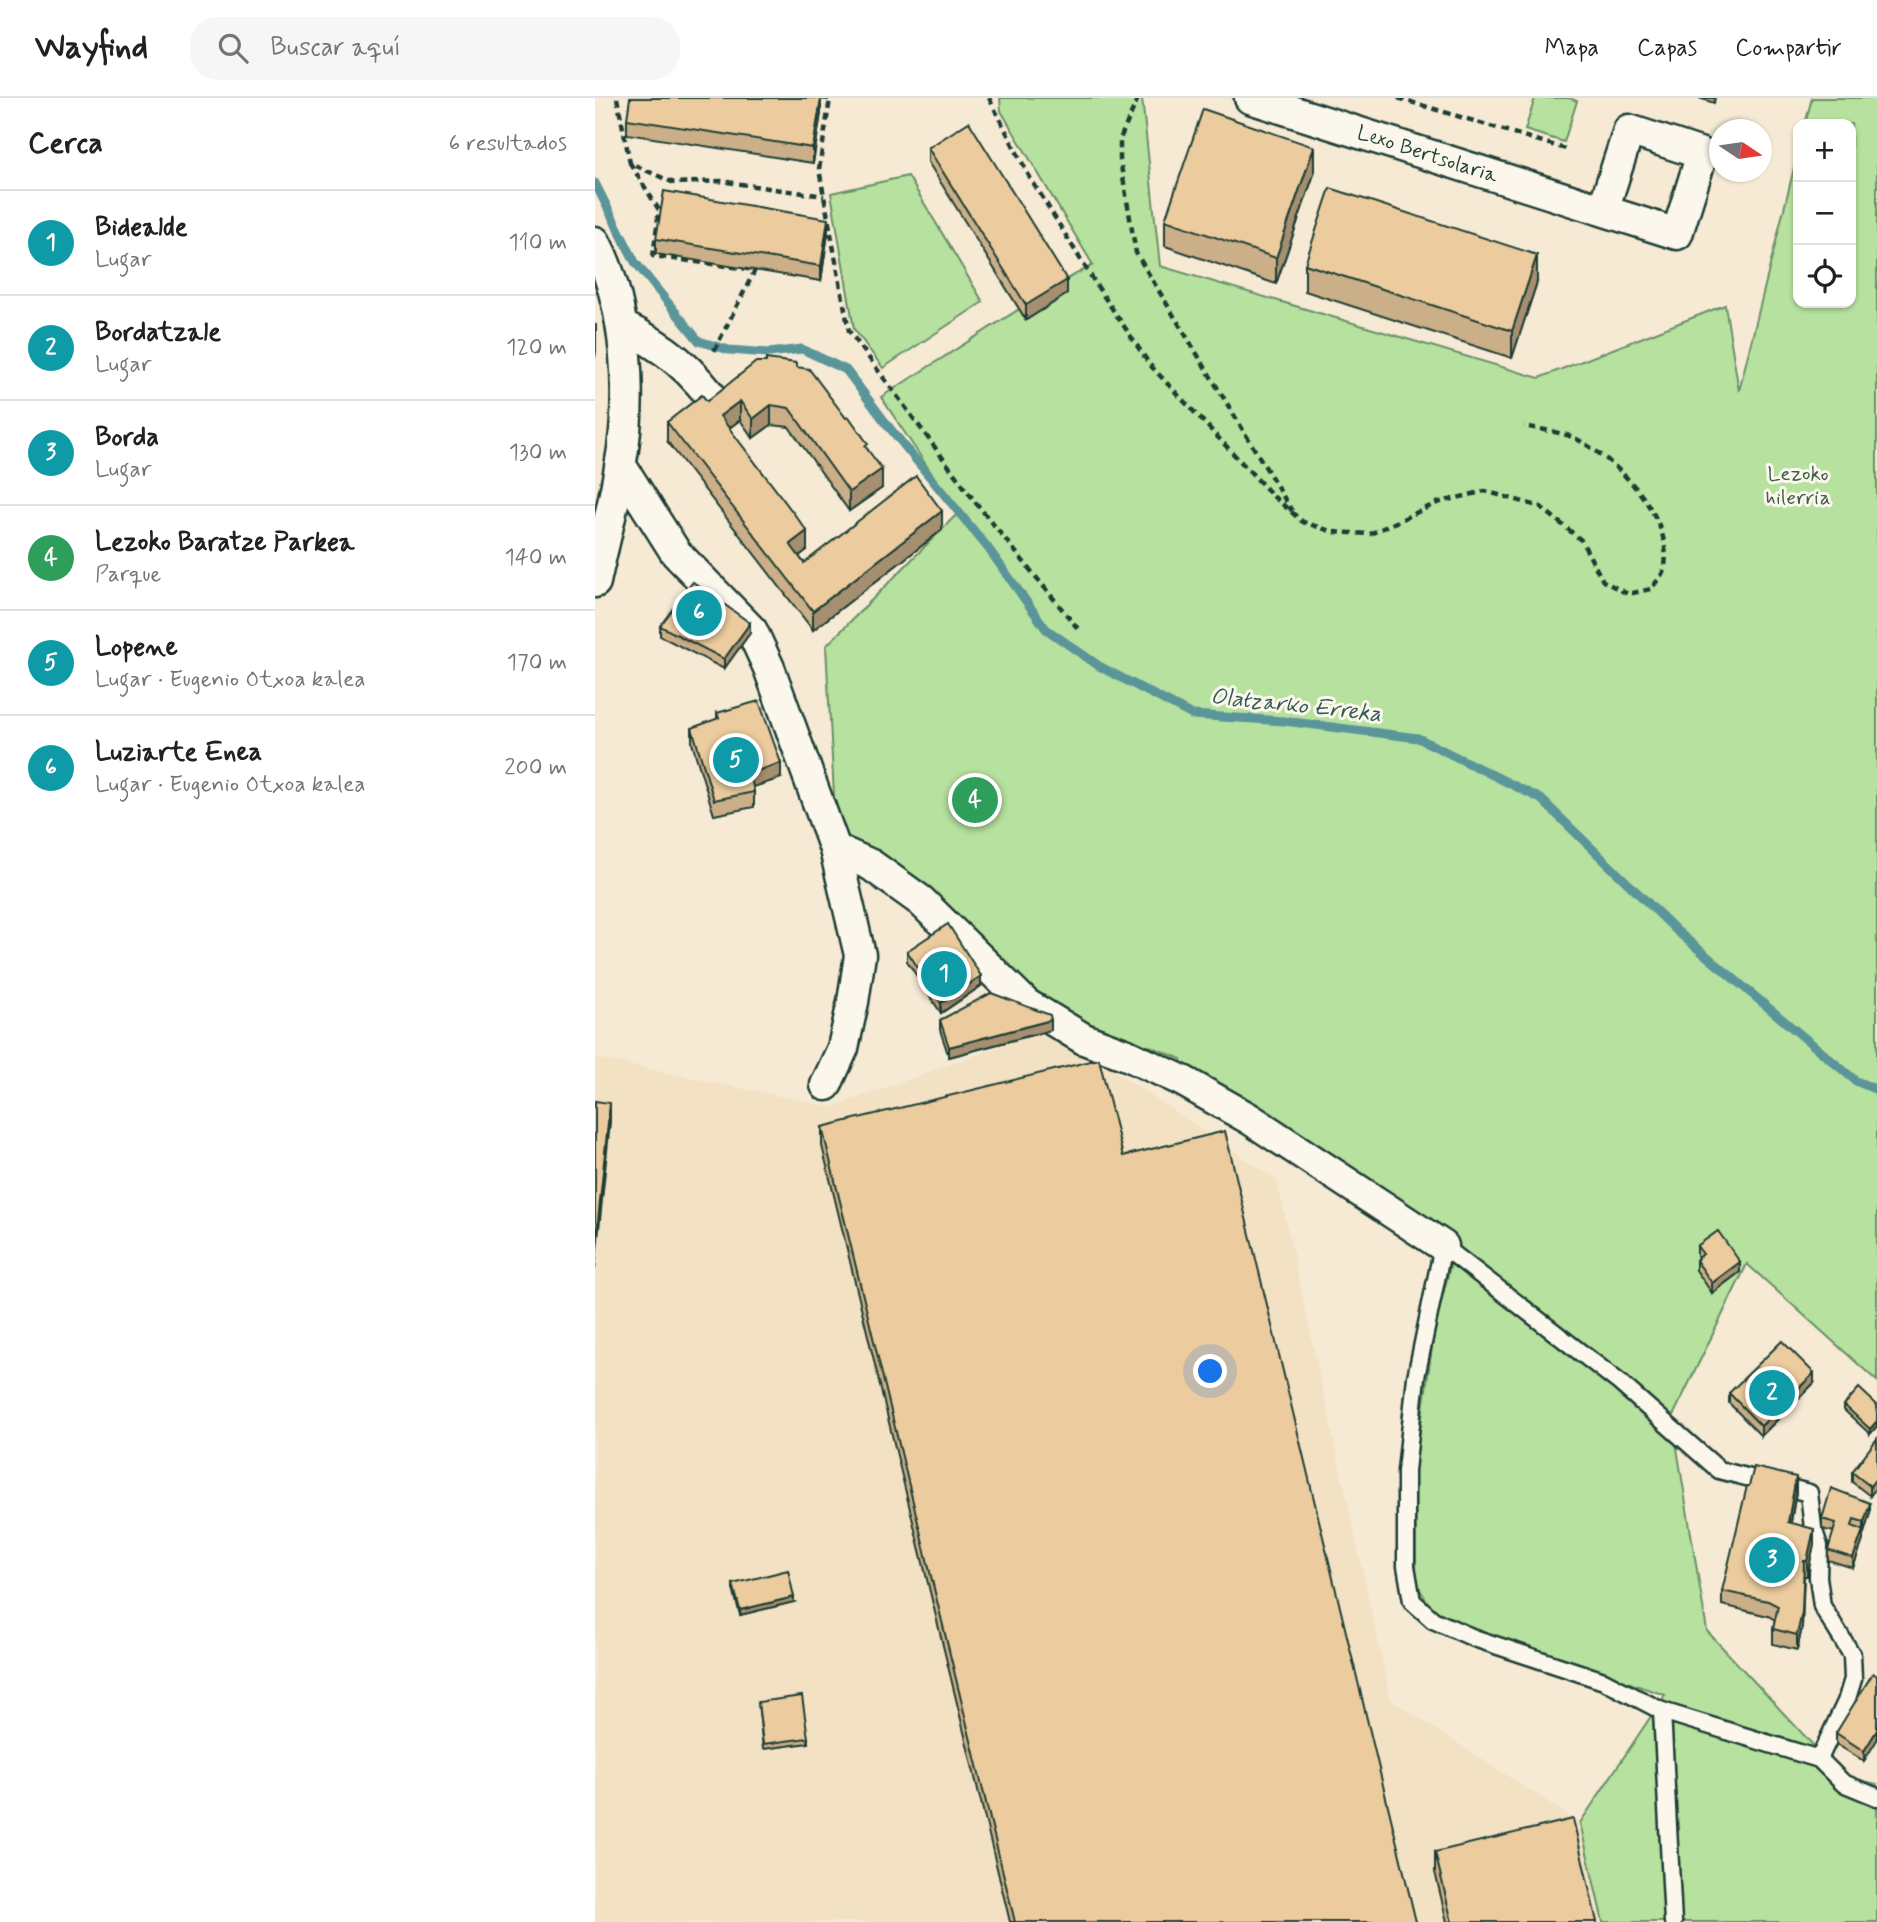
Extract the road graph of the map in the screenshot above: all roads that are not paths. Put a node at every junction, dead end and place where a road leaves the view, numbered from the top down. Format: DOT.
graph roads {
  1 [pos="1250,98"];
  2 [pos="1603,210"];
  3 [pos="595,242"];
  4 [pos="622,326"];
  5 [pos="721,410"];
  6 [pos="621,466"];
  7 [pos="595,582"];
  8 [pos="835,849"];
  9 [pos="826,1085"];
  10 [pos="1443,1246"];
  11 [pos="1662,1711"];
  12 [pos="1819,1759"];
  13 [pos="1877,1797"];
  14 [pos="1673,1922"];
  1 -- 2 [label="street, Lexo Bertsolaria"];
  3 -- 4 [label="street"];
  4 -- 5 [label="street"];
  4 -- 6 [label="street"];
  6 -- 7 [label="street"];
  6 -- 8 [label="street"];
  8 -- 9 [label="street"];
  8 -- 10 [label="street"];
  10 -- 11 [label="lane"];
  10 -- 12 [label="lane"];
  11 -- 12 [label="lane"];
  11 -- 14 [label="lane"];
  12 -- 13 [label="lane"];
}
